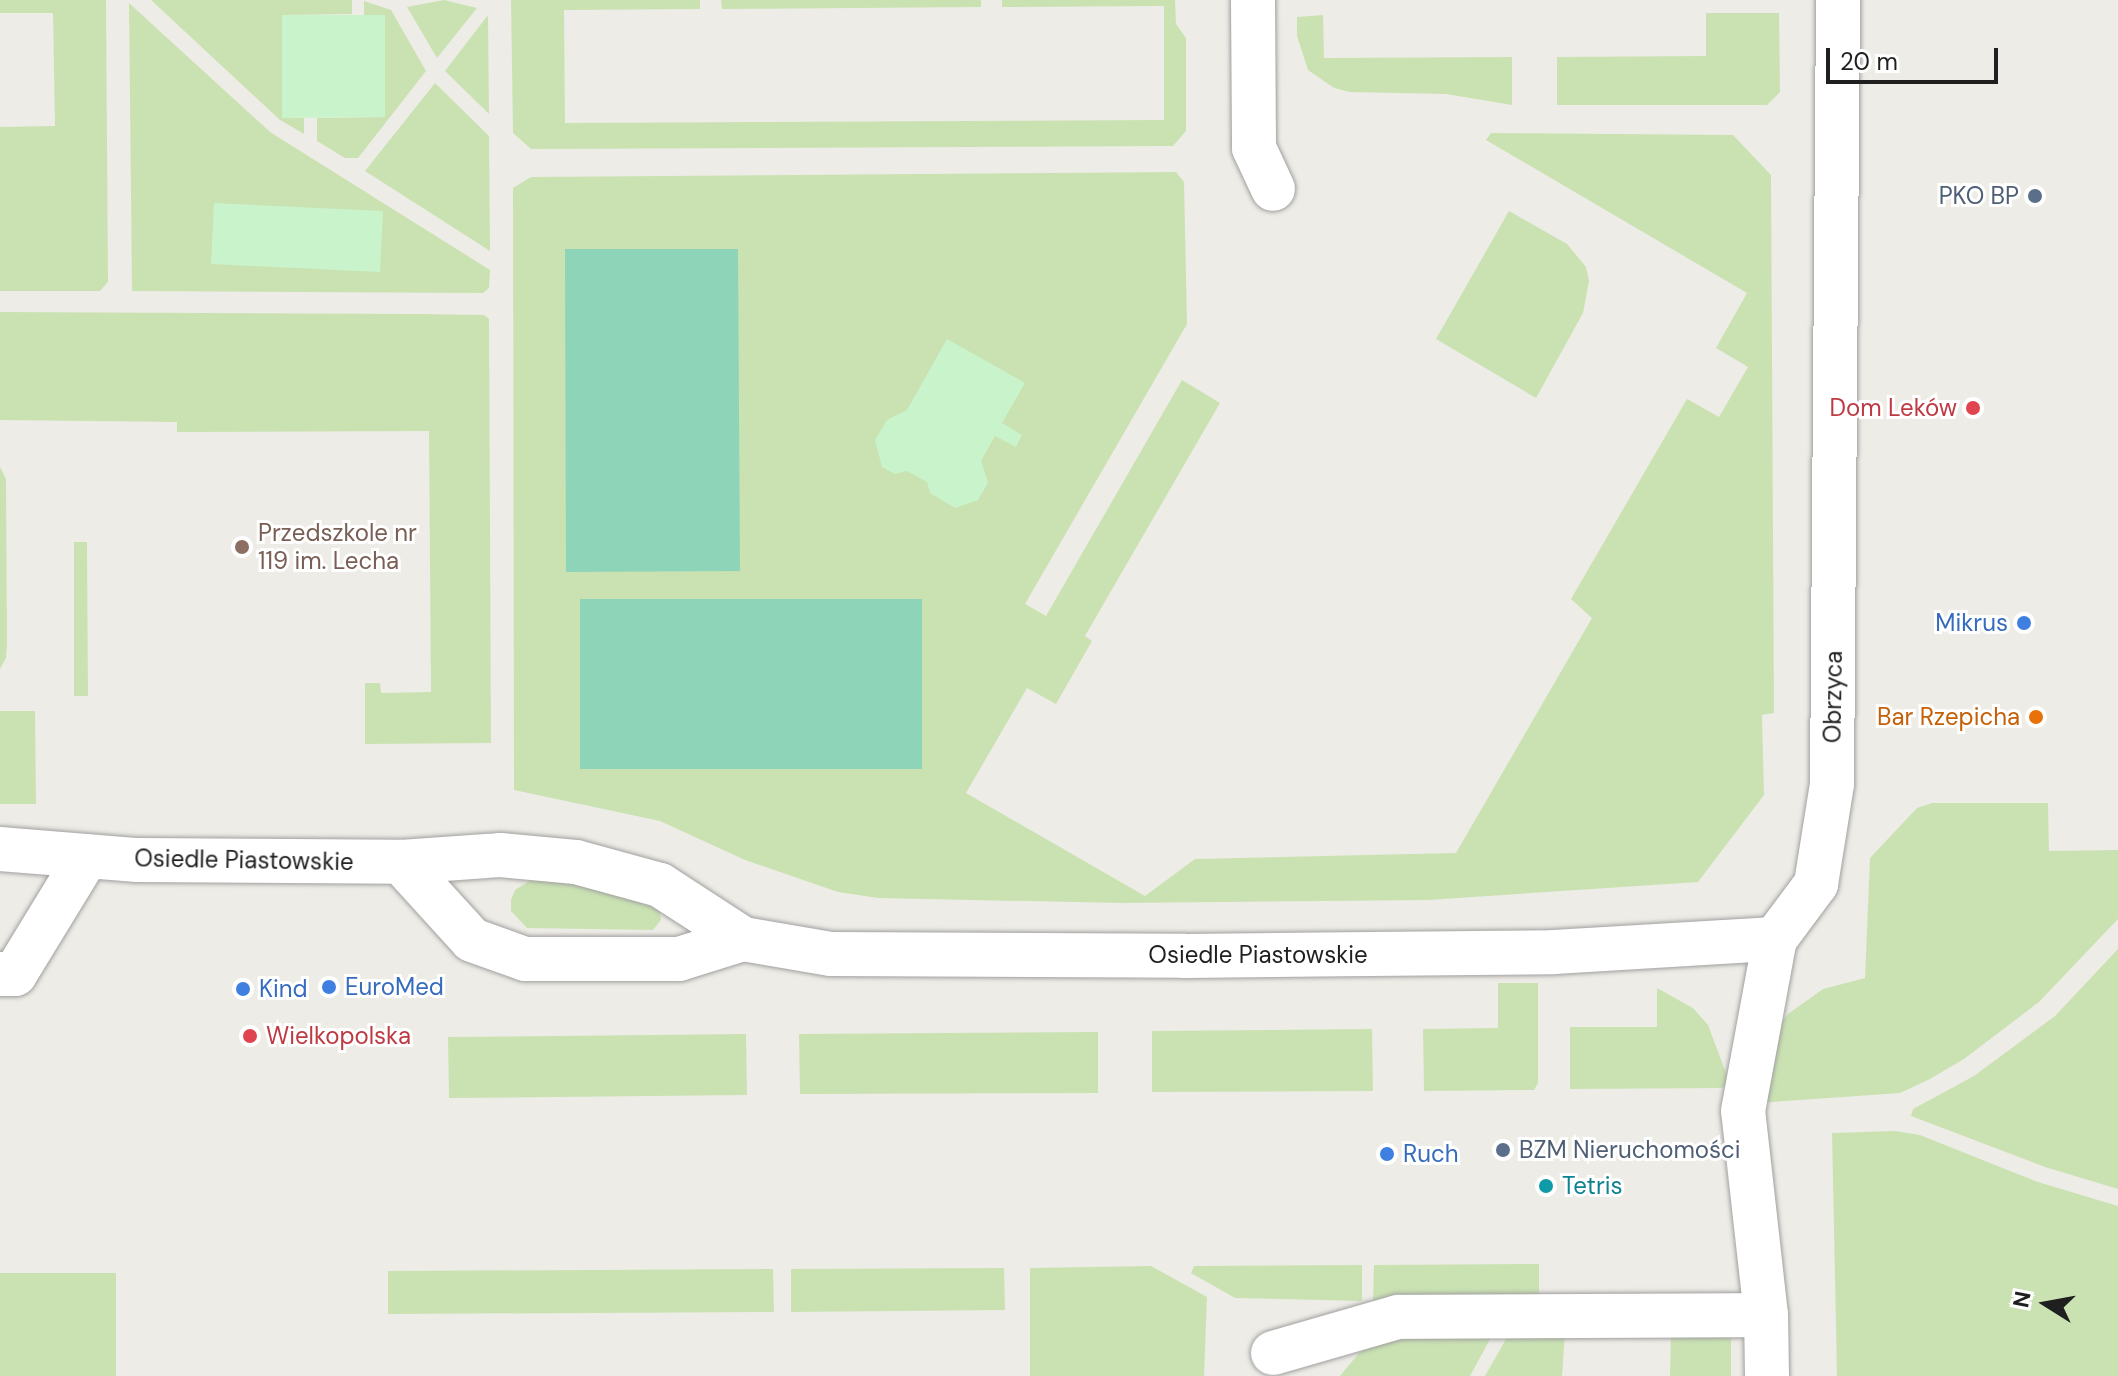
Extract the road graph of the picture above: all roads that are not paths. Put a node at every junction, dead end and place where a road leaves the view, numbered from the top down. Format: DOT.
graph roads {
  1 [pos="1253,0"];
  2 [pos="1838,0"];
  3 [pos="1273,189"];
  4 [pos="0,849"];
  5 [pos="87,856"];
  6 [pos="401,862"];
  7 [pos="743,939"];
  8 [pos="1775,939"];
  9 [pos="0,974"];
  10 [pos="1766,1315"];
  11 [pos="1273,1353"];
  12 [pos="1767,1376"];
  1 -- 3 [label="street"];
  2 -- 8 [label="street, Obrzyca"];
  4 -- 5 [label="street, Osiedle Piastowskie"];
  5 -- 6 [label="street, Osiedle Piastowskie"];
  5 -- 9 [label="street"];
  6 -- 7 [label="street, Osiedle Piastowskie"];
  6 -- 7 [label="street, Osiedle Piastowskie"];
  7 -- 8 [label="street, Osiedle Piastowskie"];
  8 -- 10 [label="street, Obrzyca"];
  10 -- 11 [label="street"];
  10 -- 12 [label="street, Obrzyca"];
}
